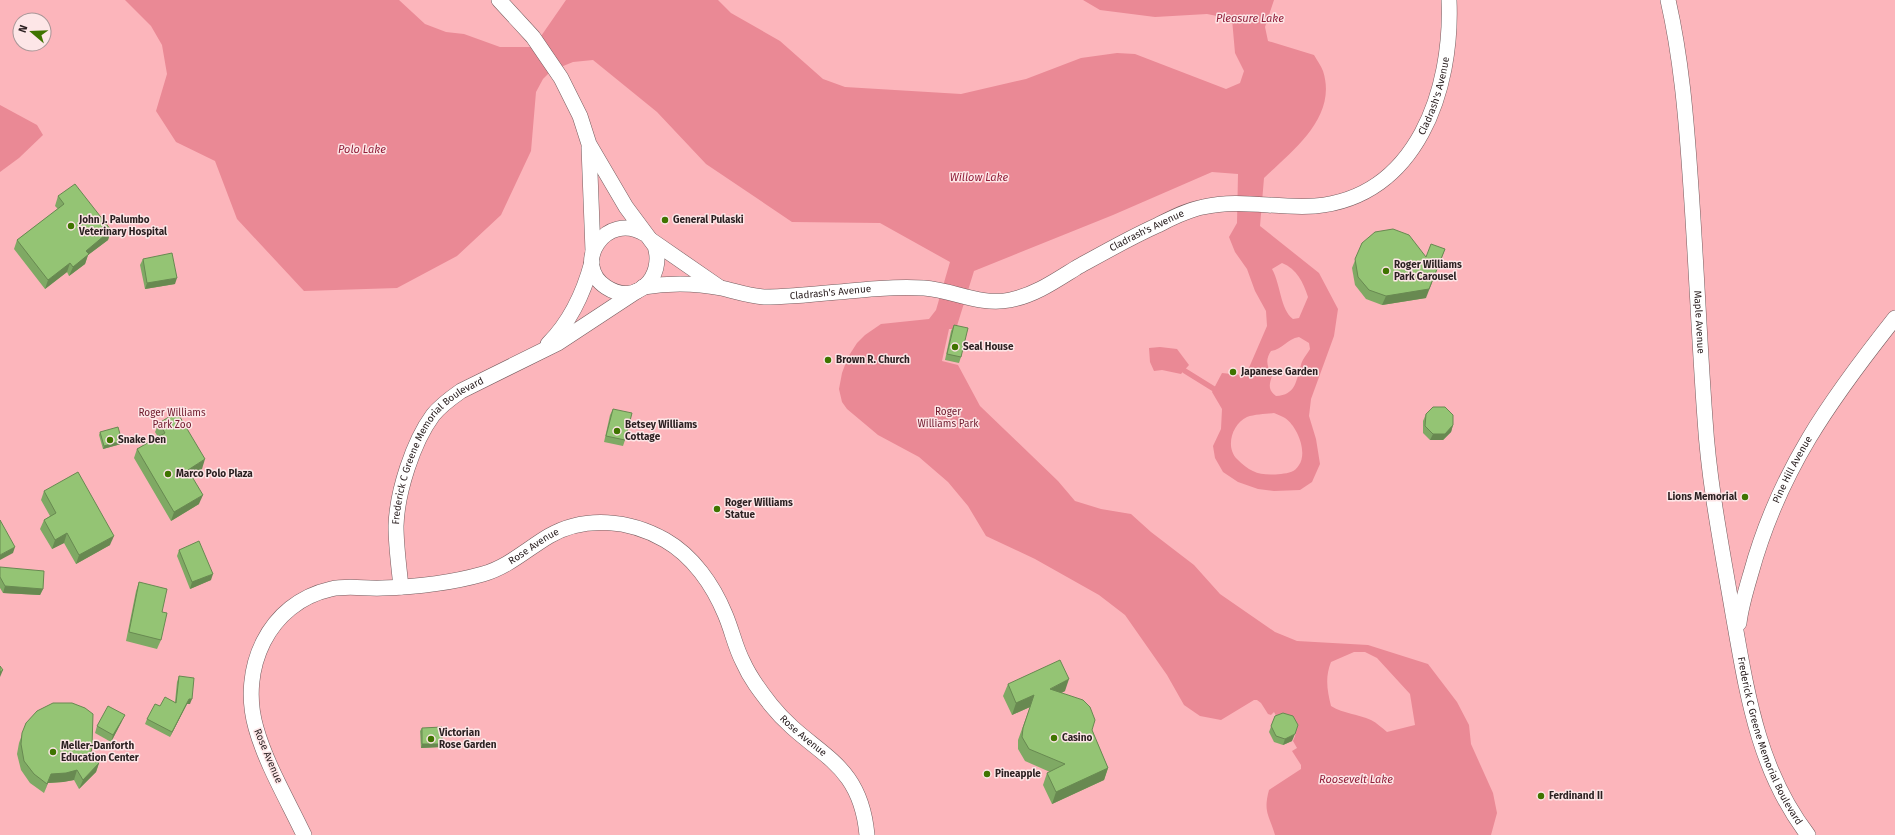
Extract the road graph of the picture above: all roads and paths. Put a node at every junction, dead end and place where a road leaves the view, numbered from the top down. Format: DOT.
graph roads {
  1 [pos="499,0"];
  2 [pos="1449,0"];
  3 [pos="1668,0"];
  4 [pos="589,144"];
  5 [pos="648,237"];
  6 [pos="592,258"];
  7 [pos="721,288"];
  8 [pos="641,289"];
  9 [pos="1895,318"];
  10 [pos="539,354"];
  11 [pos="401,587"];
  12 [pos="1738,644"];
  13 [pos="304,835"];
  14 [pos="867,835"];
  15 [pos="1808,835"];
  1 -- 4 [label="street, Frederick C Greene Memorial Boulevard"];
  2 -- 7 [label="street, Cladrash's Avenue"];
  3 -- 12 [label="street, Maple Avenue"];
  4 -- 5 [label="street, Frederick C Greene Memorial Boulevard"];
  4 -- 6 [label="street, Frederick C Greene Memorial Boulevard"];
  5 -- 6 [label="street"];
  5 -- 7 [label="street, Cladrash's Avenue"];
  5 -- 8 [label="street"];
  6 -- 8 [label="street"];
  6 -- 10 [label="street, Frederick C Greene Memorial Boulevard"];
  7 -- 8 [label="street, Cladrash's Avenue"];
  8 -- 10 [label="street, Frederick C Greene Memorial Boulevard"];
  9 -- 12 [label="street, Pine Hill Avenue"];
  10 -- 11 [label="street, Frederick C Greene Memorial Boulevard"];
  11 -- 13 [label="street, Rose Avenue"];
  11 -- 14 [label="street, Rose Avenue"];
  12 -- 15 [label="street, Frederick C Greene Memorial Boulevard"];
}
